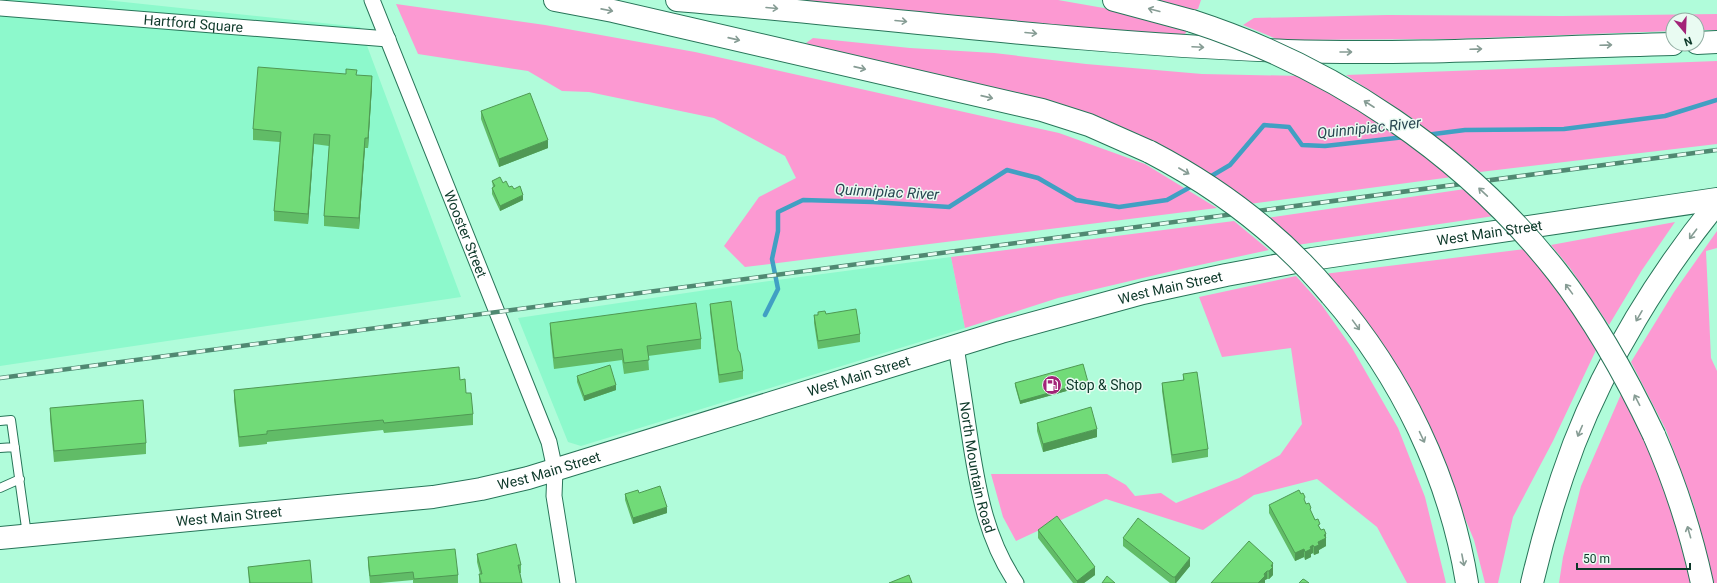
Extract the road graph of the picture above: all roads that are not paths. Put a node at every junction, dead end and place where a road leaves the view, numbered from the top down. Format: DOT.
graph roads {
  1 [pos="372,0"];
  2 [pos="555,0"];
  3 [pos="677,0"];
  4 [pos="1114,0"];
  5 [pos="0,8"];
  6 [pos="388,39"];
  7 [pos="1717,42"];
  8 [pos="1705,43"];
  9 [pos="1665,44"];
  10 [pos="1717,199"];
  11 [pos="1717,203"];
  12 [pos="956,346"];
  13 [pos="0,421"];
  14 [pos="15,446"];
  15 [pos="0,448"];
  16 [pos="555,470"];
  17 [pos="20,479"];
  18 [pos="0,488"];
  19 [pos="28,536"];
  20 [pos="0,538"];
  21 [pos="568,583"];
  22 [pos="1016,583"];
  23 [pos="1467,583"];
  24 [pos="1532,583"];
  25 [pos="1702,583"];
  1 -- 6 [label="street, Wooster Street"];
  2 -- 23 [label="main road, one-way, bridge"];
  3 -- 9 [label="main road, one-way"];
  25 -- 4 [label="main road, one-way, bridge"];
  5 -- 6 [label="street, Hartford Square"];
  6 -- 16 [label="street, Wooster Street"];
  7 -- 8 [label="main road"];
  10 -- 12 [label="main road, West Main Street"];
  11 -- 24 [label="main road, one-way"];
  12 -- 16 [label="main road, West Main Street"];
  12 -- 22 [label="street, North Mountain Road"];
  13 -- 14 [label="lane"];
  14 -- 15 [label="lane"];
  14 -- 17 [label="lane"];
  16 -- 19 [label="main road, West Main Street"];
  16 -- 21 [label="street, Wooster Street"];
  17 -- 18 [label="lane"];
  17 -- 19 [label="lane"];
  19 -- 20 [label="main road, West Main Street"];
}
